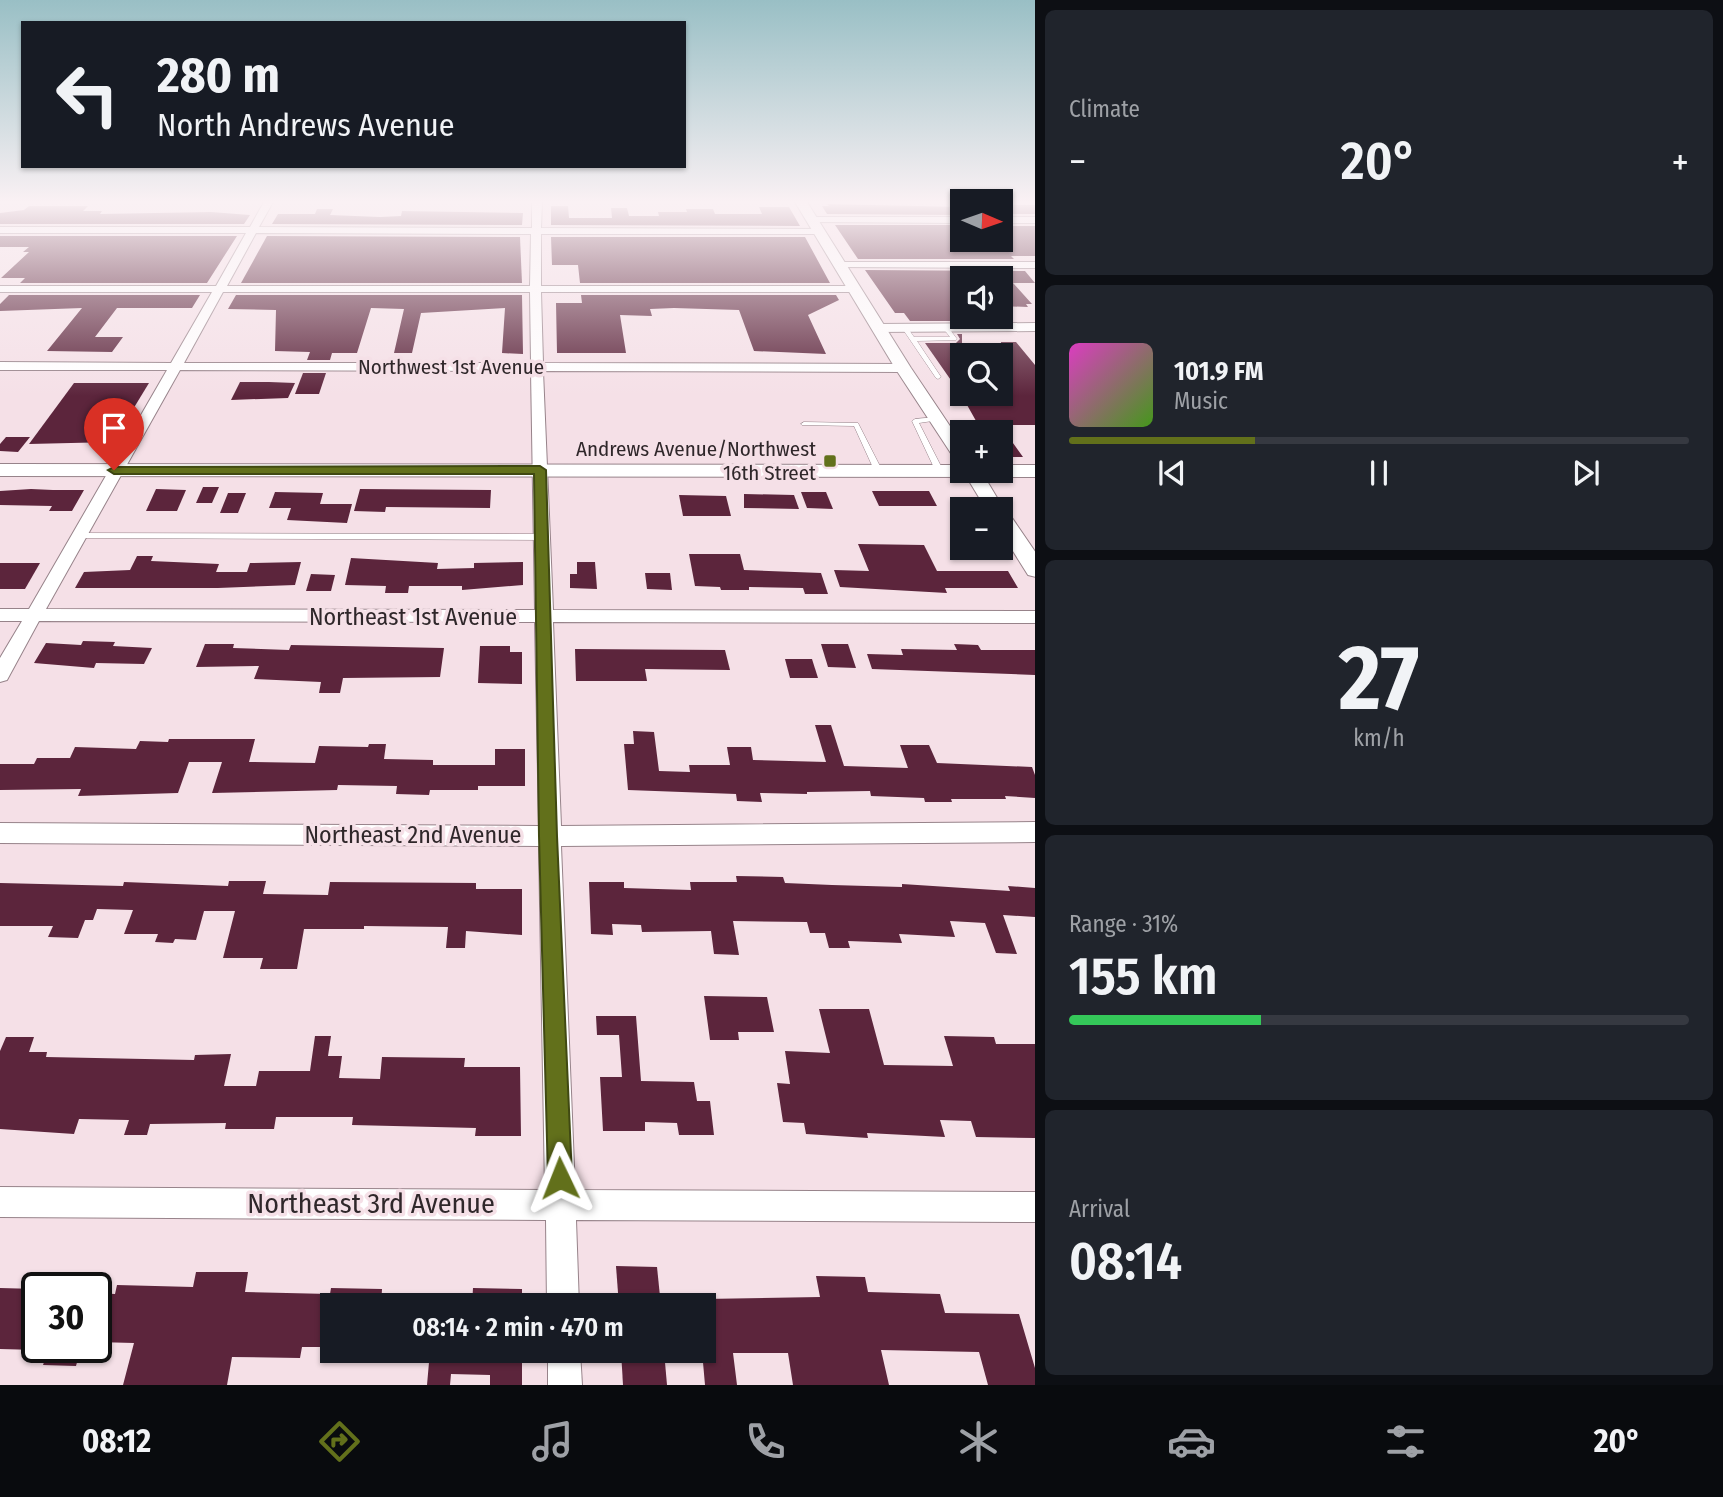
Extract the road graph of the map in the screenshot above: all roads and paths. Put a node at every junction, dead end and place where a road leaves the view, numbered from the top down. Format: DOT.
graph roads {
  1 [pos="232,267"];
  2 [pos="536,267"];
  3 [pos="840,267"];
  4 [pos="0,289"];
  5 [pos="854,289"];
  6 [pos="219,290"];
  7 [pos="536,290"];
  8 [pos="878,328"];
  9 [pos="905,328"];
  10 [pos="946,328"];
  11 [pos="1033,329"];
  12 [pos="913,339"];
  13 [pos="0,366"];
  14 [pos="174,367"];
  15 [pos="539,367"];
  16 [pos="902,368"];
  17 [pos="938,377"];
  18 [pos="937,419"];
  19 [pos="804,424"];
  20 [pos="950,438"];
  21 [pos="1013,469"];
  22 [pos="0,470"];
  23 [pos="114,470"];
  24 [pos="540,470"];
  25 [pos="950,470"];
  26 [pos="1035,471"];
  27 [pos="879,472"];
  28 [pos="940,472"];
  29 [pos="1013,534"];
  30 [pos="78,536"];
  31 [pos="542,537"];
  32 [pos="1034,565"];
  33 [pos="0,615"];
  34 [pos="34,615"];
  35 [pos="544,618"];
  36 [pos="1035,618"];
  37 [pos="0,675"];
  38 [pos="1035,832"];
  39 [pos="0,833"];
  40 [pos="548,836"];
  41 [pos="0,1202"];
  42 [pos="561,1204"];
  43 [pos="1035,1208"];
  44 [pos="563,1293"];
  45 [pos="564,1363"];
  46 [pos="565,1385"];
  1 -- 6 [label="street"];
  2 -- 7 [label="street"];
  3 -- 5 [label="street"];
  4 -- 6 [label="street"];
  5 -- 7 [label="street"];
  5 -- 8 [label="street"];
  6 -- 7 [label="street"];
  6 -- 14 [label="street"];
  7 -- 15 [label="street"];
  8 -- 9 [label="street"];
  8 -- 16 [label="street"];
  9 -- 10 [label="street"];
  9 -- 12 [label="lane"];
  10 -- 11 [label="street"];
  10 -- 12 [label="lane"];
  12 -- 17 [label="lane"];
  13 -- 14 [label="street, Northwest 1st Avenue"];
  14 -- 15 [label="street, Northwest 1st Avenue"];
  14 -- 23 [label="street"];
  15 -- 16 [label="street, Northwest 1st Avenue"];
  15 -- 24 [label="street"];
  16 -- 18 [label="street"];
  18 -- 20 [label="street"];
  18 -- 28 [label="lane"];
  19 -- 27 [label="lane"];
  21 -- 26 [label="main road"];
  22 -- 23 [label="main road"];
  23 -- 24 [label="main road"];
  23 -- 30 [label="street"];
  24 -- 27 [label="main road"];
  24 -- 31 [label="street"];
  25 -- 28 [label="main road"];
  27 -- 28 [label="main road"];
  29 -- 32 [label="street"];
  30 -- 31 [label="lane"];
  30 -- 34 [label="street"];
  31 -- 35 [label="street"];
  33 -- 34 [label="street, Northeast 1st Avenue"];
  34 -- 35 [label="street, Northeast 1st Avenue"];
  34 -- 37 [label="street"];
  35 -- 36 [label="street, Northeast 1st Avenue"];
  35 -- 40 [label="street"];
  38 -- 40 [label="street, Northeast 2nd Avenue"];
  39 -- 40 [label="street, Northeast 2nd Avenue"];
  40 -- 42 [label="street"];
  41 -- 42 [label="street, Northeast 3rd Avenue"];
  42 -- 43 [label="street, Northeast 3rd Avenue"];
  42 -- 44 [label="street"];
  45 -- 46 [label="street"];
}
